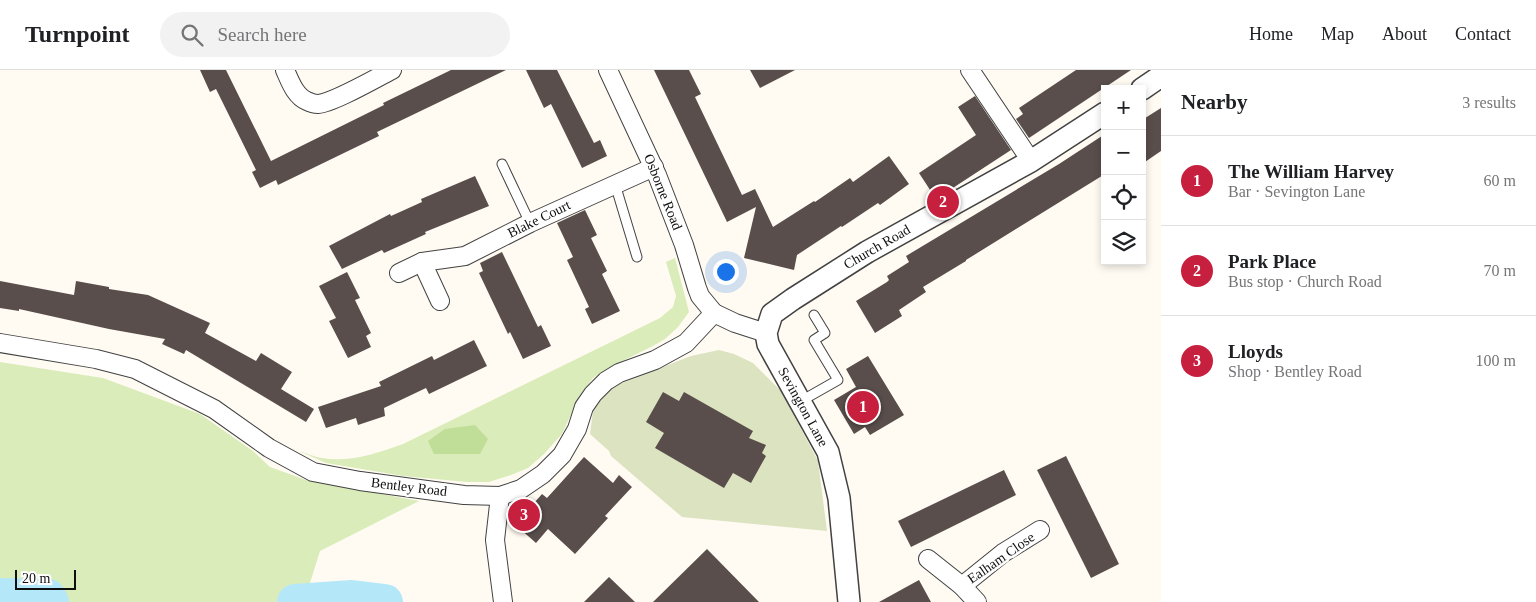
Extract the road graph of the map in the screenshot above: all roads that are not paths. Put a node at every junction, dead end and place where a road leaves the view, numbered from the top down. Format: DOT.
graph roads {
  1 [pos="285,70"];
  2 [pos="392,70"];
  3 [pos="608,70"];
  4 [pos="970,70"];
  5 [pos="1101,116"];
  6 [pos="1031,161"];
  7 [pos="502,164"];
  8 [pos="654,167"];
  9 [pos="615,184"];
  10 [pos="530,223"];
  11 [pos="637,257"];
  12 [pos="422,262"];
  13 [pos="398,273"];
  14 [pos="440,301"];
  15 [pos="714,313"];
  16 [pos="814,315"];
  17 [pos="766,333"];
  18 [pos="0,343"];
  19 [pos="801,402"];
  20 [pos="500,496"];
  21 [pos="1040,530"];
  22 [pos="928,558"];
  23 [pos="962,586"];
  24 [pos="503,602"];
  25 [pos="849,602"];
  26 [pos="977,602"];
  1 -- 2 [label="street"];
  3 -- 8 [label="street, Osborne Road"];
  4 -- 6 [label="street"];
  5 -- 6 [label="street, Church Road"];
  6 -- 17 [label="street, Church Road"];
  7 -- 10 [label="lane"];
  8 -- 9 [label="street, Blake Court"];
  8 -- 15 [label="street, Osborne Road"];
  9 -- 10 [label="street, Blake Court"];
  9 -- 11 [label="lane"];
  10 -- 12 [label="street, Blake Court"];
  12 -- 13 [label="street, Blake Court"];
  12 -- 14 [label="street"];
  15 -- 17 [label="street"];
  15 -- 20 [label="street, Bentley Road"];
  16 -- 19 [label="lane"];
  17 -- 19 [label="street, Sevington Lane"];
  18 -- 20 [label="street, Bentley Road"];
  19 -- 25 [label="street, Sevington Lane"];
  20 -- 24 [label="street"];
  21 -- 23 [label="street, Ealham Close"];
  22 -- 23 [label="street, Ealham Close"];
  23 -- 26 [label="street, Ealham Close"];
}
